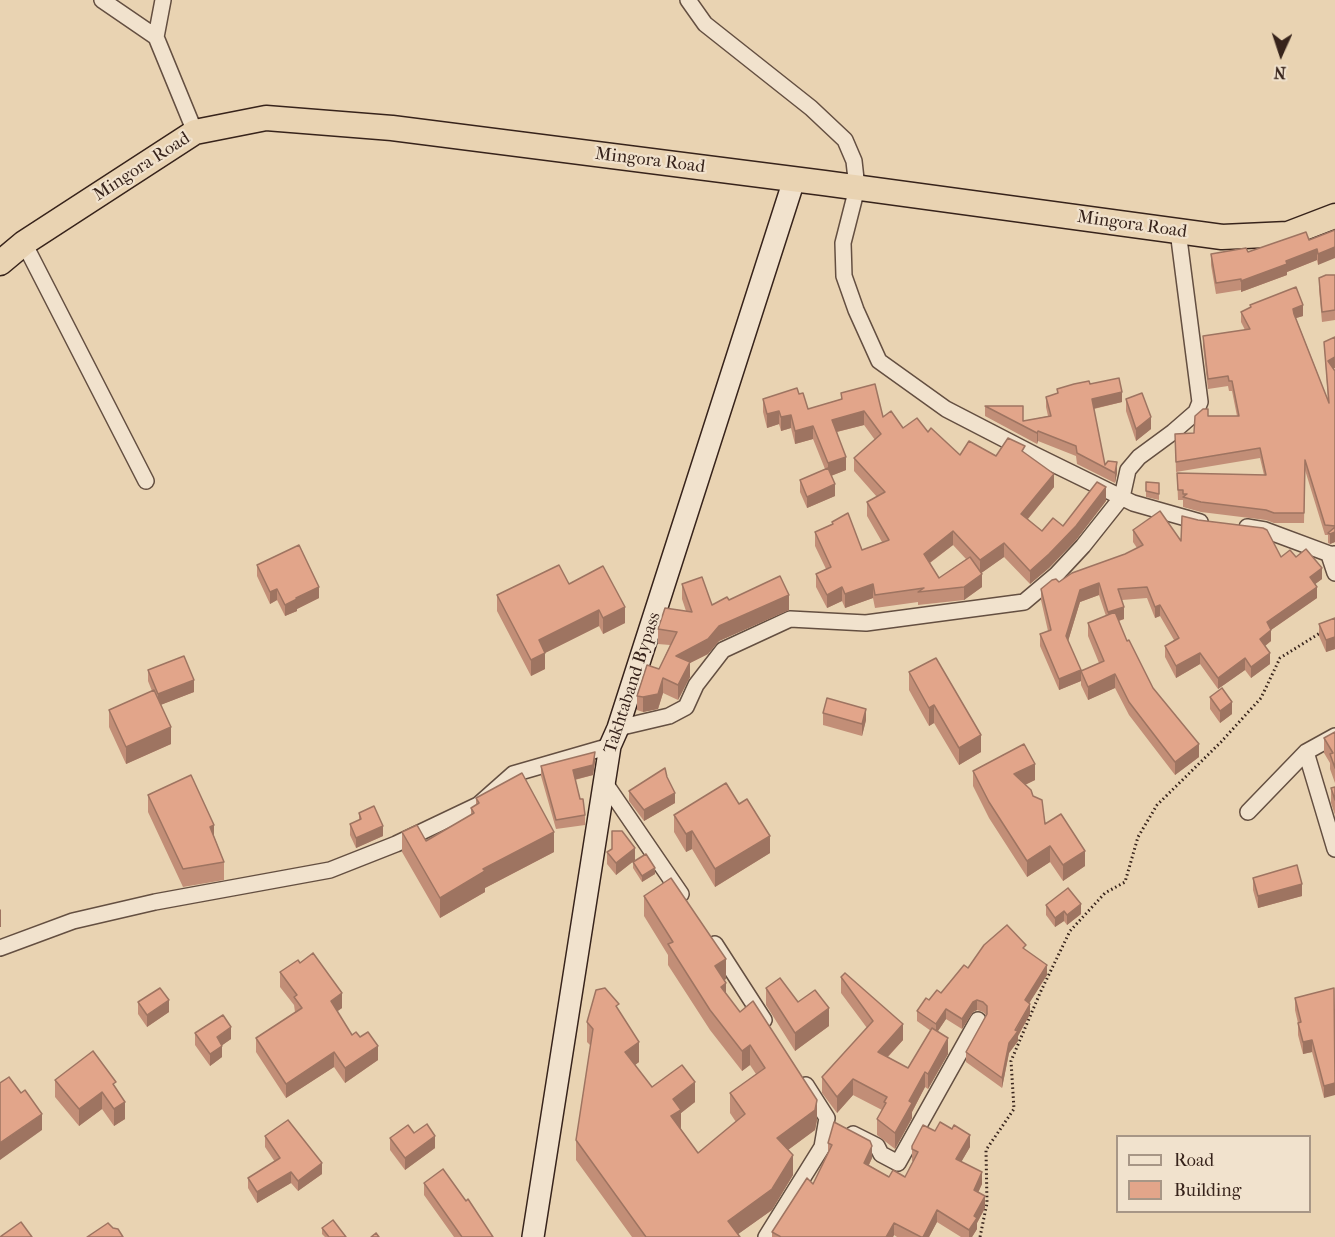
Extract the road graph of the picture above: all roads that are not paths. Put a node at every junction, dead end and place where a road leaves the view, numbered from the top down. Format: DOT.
graph roads {
  1 [pos="102,0"];
  2 [pos="163,0"];
  3 [pos="688,0"];
  4 [pos="156,37"];
  5 [pos="195,132"];
  6 [pos="794,180"];
  7 [pos="857,188"];
  8 [pos="1335,216"];
  9 [pos="1178,231"];
  10 [pos="24,243"];
  11 [pos="0,263"];
  12 [pos="146,481"];
  13 [pos="1122,497"];
  14 [pos="1210,523"];
  15 [pos="1232,526"];
  16 [pos="1333,555"];
  17 [pos="1335,573"];
  18 [pos="1335,736"];
  19 [pos="614,737"];
  20 [pos="1306,752"];
  21 [pos="605,783"];
  22 [pos="1248,812"];
  23 [pos="1335,849"];
  24 [pos="691,909"];
  25 [pos="704,928"];
  26 [pos="0,948"];
  27 [pos="978,1020"];
  28 [pos="772,1033"];
  29 [pos="797,1071"];
  30 [pos="827,1118"];
  31 [pos="533,1237"];
  32 [pos="766,1237"];
  1 -- 4 [label="street"];
  2 -- 4 [label="street"];
  3 -- 7 [label="street"];
  4 -- 5 [label="street"];
  5 -- 6 [label="highway, Mingora Road"];
  5 -- 10 [label="highway, Mingora Road"];
  6 -- 7 [label="highway, Mingora Road"];
  6 -- 19 [label="main road, Takhtaband Bypass"];
  7 -- 9 [label="highway, Mingora Road"];
  7 -- 13 [label="street"];
  8 -- 9 [label="highway, Mingora Road"];
  9 -- 13 [label="street"];
  10 -- 11 [label="highway, Mingora Road"];
  10 -- 12 [label="street"];
  13 -- 14 [label="street"];
  13 -- 19 [label="street"];
  15 -- 16 [label="street"];
  16 -- 17 [label="street"];
  18 -- 20 [label="street"];
  19 -- 21 [label="main road, Takhtaband Bypass"];
  19 -- 26 [label="street"];
  20 -- 22 [label="street"];
  20 -- 23 [label="street"];
  21 -- 24 [label="street"];
  21 -- 31 [label="main road, Takhtaband Bypass"];
  25 -- 28 [label="street"];
  27 -- 30 [label="street"];
  29 -- 30 [label="street"];
  30 -- 32 [label="street"];
}
